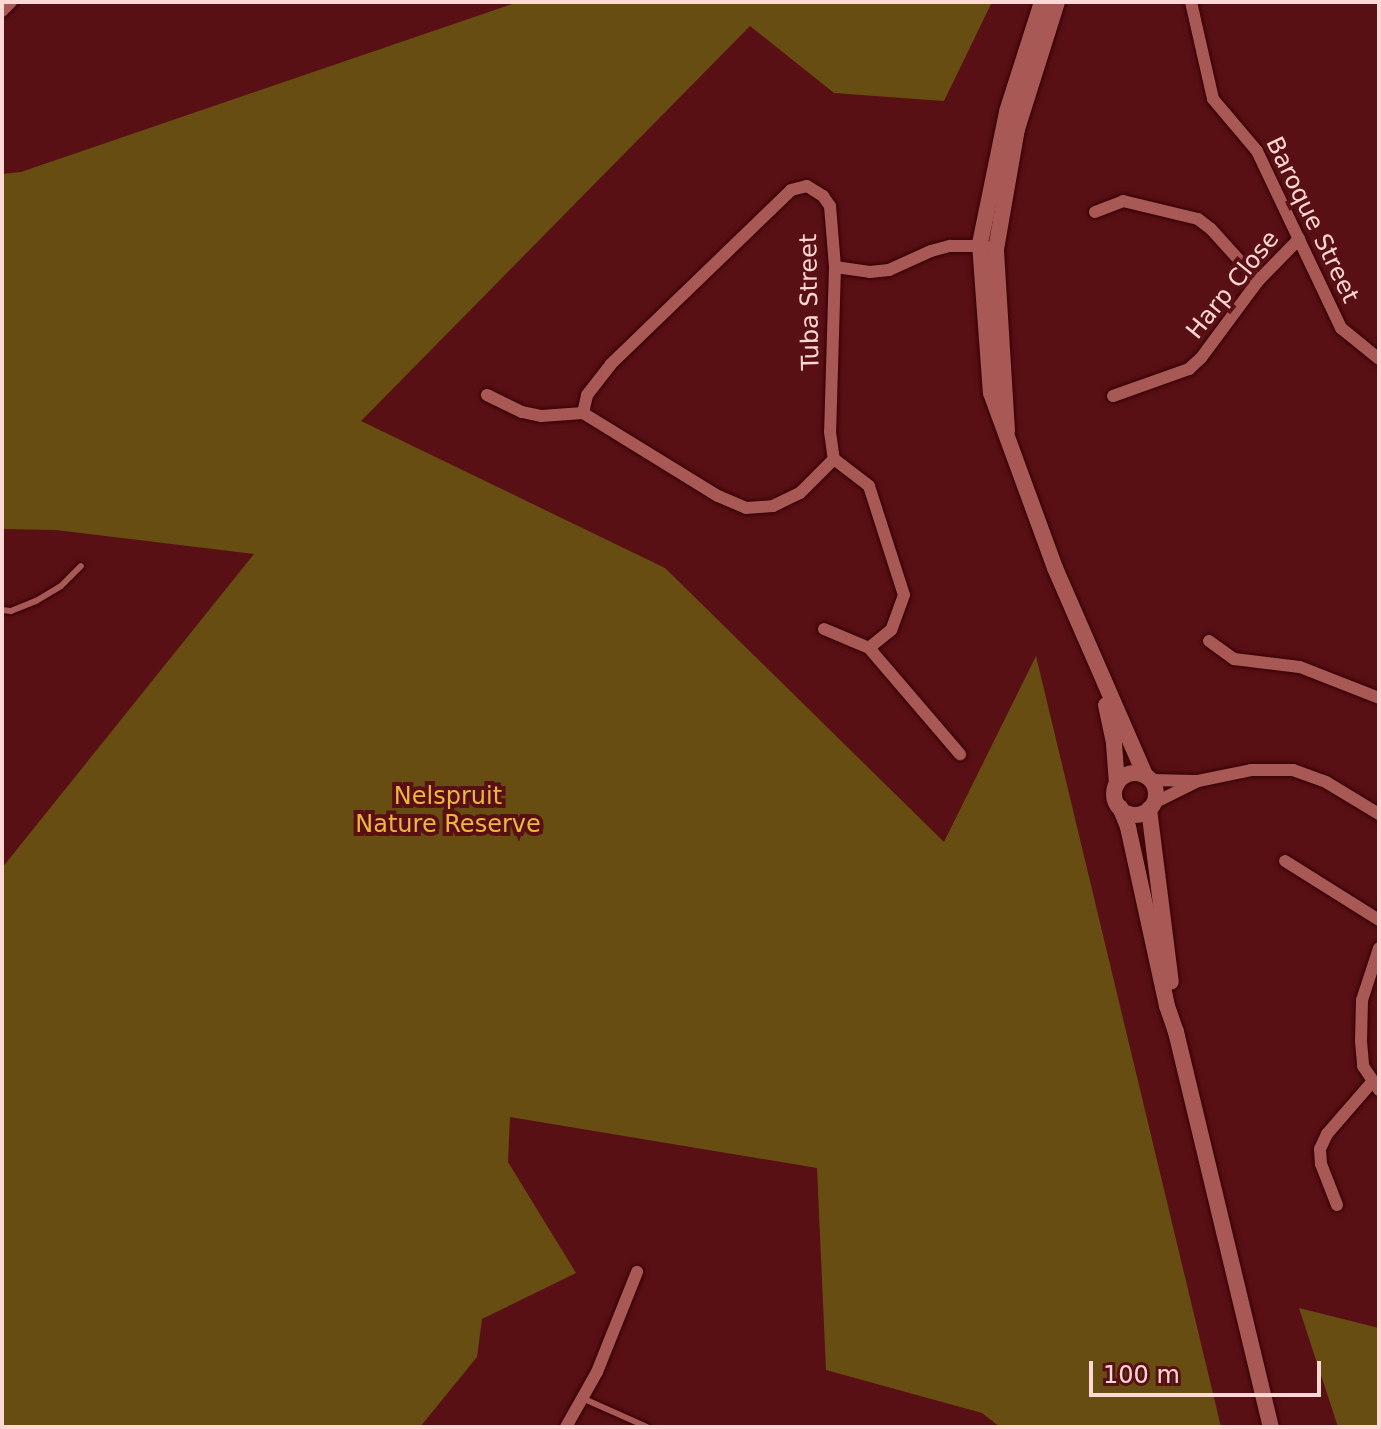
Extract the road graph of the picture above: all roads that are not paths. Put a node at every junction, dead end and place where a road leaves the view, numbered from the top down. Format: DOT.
graph roads {
  1 [pos="11,2"];
  2 [pos="1042,2"];
  3 [pos="1057,2"];
  4 [pos="1191,2"];
  5 [pos="2,11"];
  6 [pos="1095,212"];
  7 [pos="1299,239"];
  8 [pos="988,247"];
  9 [pos="835,267"];
  10 [pos="1258,281"];
  11 [pos="1379,359"];
  12 [pos="487,395"];
  13 [pos="1113,396"];
  14 [pos="583,413"];
  15 [pos="834,459"];
  16 [pos="81,566"];
  17 [pos="2,610"];
  18 [pos="824,629"];
  19 [pos="1209,641"];
  20 [pos="869,648"];
  21 [pos="1101,680"];
  22 [pos="1379,698"];
  23 [pos="960,754"];
  24 [pos="1148,778"];
  25 [pos="1198,781"];
  26 [pos="1117,784"];
  27 [pos="1151,806"];
  28 [pos="1120,807"];
  29 [pos="1379,814"];
  30 [pos="1285,861"];
  31 [pos="1379,920"];
  32 [pos="1379,948"];
  33 [pos="1176,1032"];
  34 [pos="1376,1086"];
  35 [pos="1337,1205"];
  36 [pos="637,1272"];
  37 [pos="582,1398"];
  38 [pos="566,1427"];
  39 [pos="647,1427"];
  40 [pos="1271,1427"];
  1 -- 5 [label="street"];
  2 -- 8 [label="main road"];
  3 -- 8 [label="main road"];
  4 -- 7 [label="street, Baroque Street"];
  6 -- 10 [label="street"];
  7 -- 10 [label="street, Harp Close"];
  7 -- 11 [label="street, Baroque Street"];
  8 -- 9 [label="street"];
  8 -- 21 [label="main road"];
  9 -- 14 [label="street, Tuba Street"];
  9 -- 15 [label="street, Tuba Street"];
  10 -- 13 [label="street, Harp Close"];
  12 -- 14 [label="street"];
  14 -- 15 [label="street"];
  15 -- 20 [label="street"];
  16 -- 17 [label="lane"];
  18 -- 20 [label="street"];
  19 -- 22 [label="street"];
  20 -- 23 [label="street"];
  21 -- 24 [label="main road"];
  21 -- 26 [label="main road"];
  24 -- 25 [label="street"];
  24 -- 26 [label="main road"];
  24 -- 27 [label="main road"];
  25 -- 27 [label="street"];
  25 -- 29 [label="street"];
  26 -- 28 [label="main road"];
  27 -- 28 [label="main road"];
  27 -- 33 [label="main road"];
  28 -- 33 [label="main road"];
  30 -- 31 [label="street"];
  32 -- 34 [label="street"];
  33 -- 40 [label="main road"];
  34 -- 35 [label="street"];
  36 -- 37 [label="street"];
  37 -- 38 [label="street"];
  37 -- 39 [label="lane"];
}
